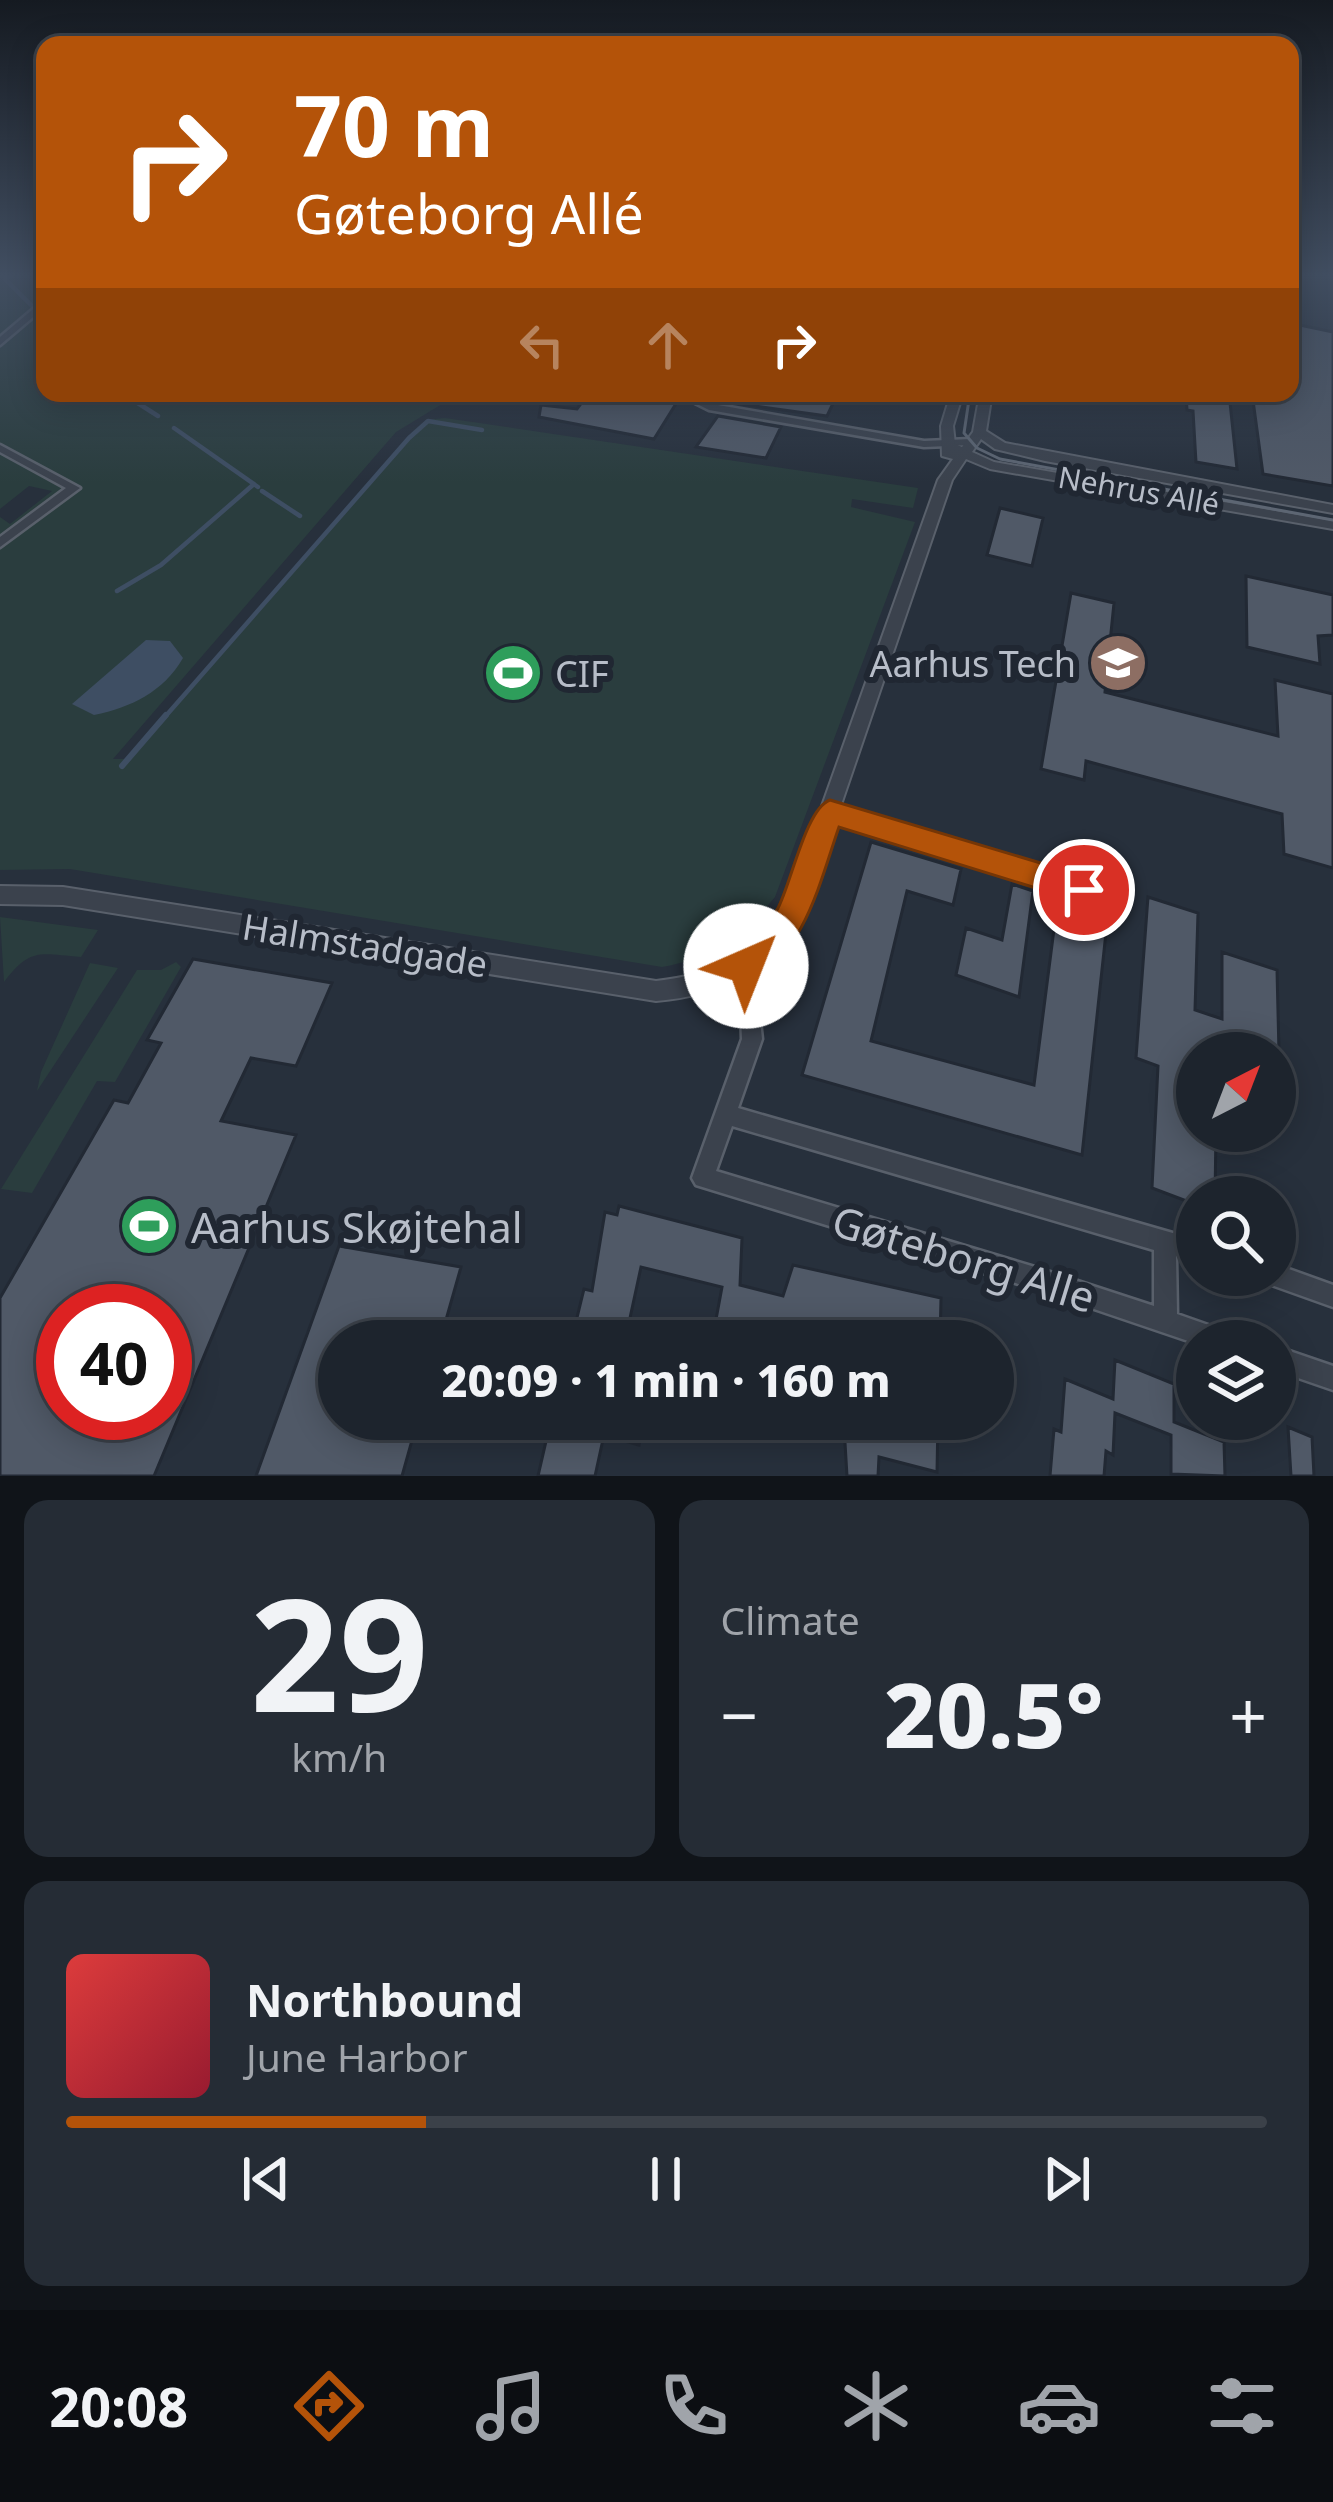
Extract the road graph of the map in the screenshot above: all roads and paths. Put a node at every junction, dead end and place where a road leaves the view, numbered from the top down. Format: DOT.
graph roads {
  1 [pos="700,402"];
  2 [pos="954,402"];
  3 [pos="982,402"];
  4 [pos="0,448"];
  5 [pos="962,448"];
  6 [pos="1333,508"];
  7 [pos="1333,526"];
  8 [pos="0,543"];
  9 [pos="830,812"];
  10 [pos="1084,890"];
  11 [pos="0,895"];
  12 [pos="728,975"];
  13 [pos="725,1114"];
  14 [pos="1165,1241"];
  15 [pos="1176,1244"];
  16 [pos="1296,1283"];
  17 [pos="1333,1296"];
  18 [pos="1166,1323"];
  19 [pos="1176,1326"];
  20 [pos="1296,1365"];
  21 [pos="1333,1378"];
  1 -- 5 [label="street"];
  2 -- 5 [label="street"];
  3 -- 5 [label="street"];
  4 -- 8 [label="street"];
  5 -- 6 [label="street, Nehrus Allé"];
  5 -- 7 [label="street, Nehrus Allé"];
  5 -- 9 [label="street, Halmstadgade"];
  9 -- 10 [label="street"];
  9 -- 12 [label="street, Halmstadgade"];
  11 -- 12 [label="street, Halmstadgade"];
  12 -- 13 [label="street"];
  13 -- 14 [label="street, Gøteborg Alle"];
  13 -- 18 [label="street, Gøteborg Alle"];
  14 -- 15 [label="street, Gøteborg Alle"];
  14 -- 18 [label="street"];
  16 -- 17 [label="street"];
  18 -- 19 [label="street, Gøteborg Alle"];
  20 -- 21 [label="street"];
}
